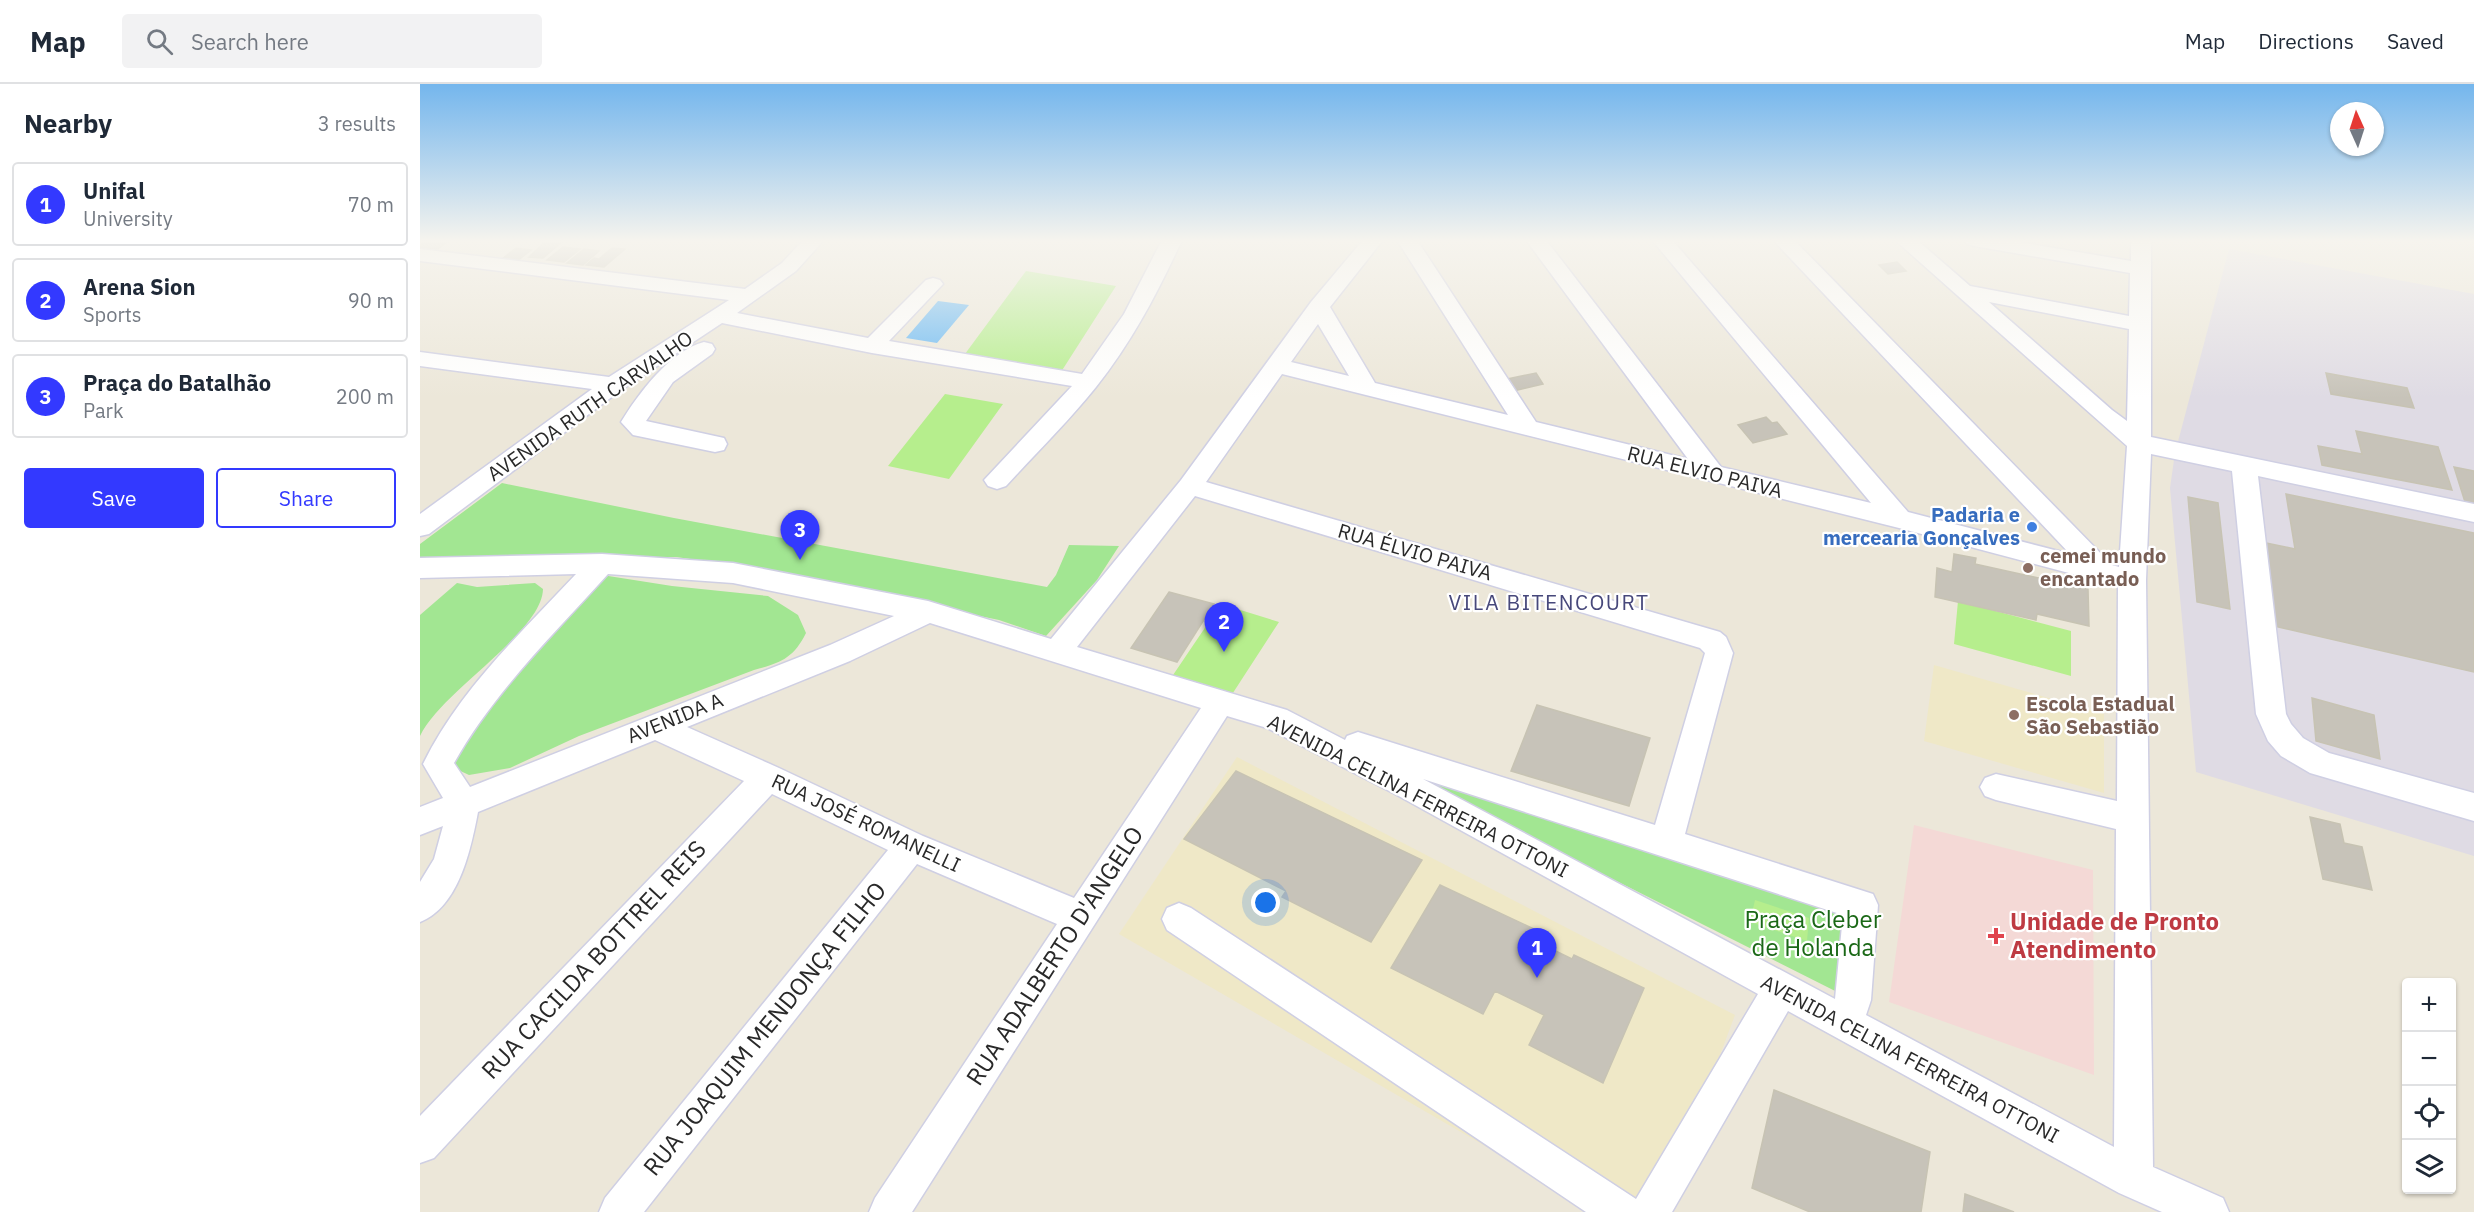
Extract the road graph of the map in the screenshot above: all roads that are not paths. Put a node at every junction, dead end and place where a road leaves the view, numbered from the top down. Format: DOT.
graph roads {
  1 [pos="722,293"];
  2 [pos="754,293"];
  3 [pos="924,293"];
  4 [pos="1148,293"];
  5 [pos="1331,293"];
  6 [pos="1441,293"];
  7 [pos="1576,293"];
  8 [pos="1707,293"];
  9 [pos="1835,293"];
  10 [pos="1963,293"];
  11 [pos="1970,293"];
  12 [pos="2141,293"];
  13 [pos="749,296"];
  14 [pos="1319,307"];
  15 [pos="720,316"];
  16 [pos="747,322"];
  17 [pos="2139,324"];
  18 [pos="872,346"];
  19 [pos="420,359"];
  20 [pos="1277,366"];
  21 [pos="1088,382"];
  22 [pos="613,385"];
  23 [pos="1367,388"];
  24 [pos="1529,429"];
  25 [pos="2139,443"];
  26 [pos="715,444"];
  27 [pos="2244,464"];
  28 [pos="1713,474"];
  29 [pos="997,480"];
  30 [pos="1190,486"];
  31 [pos="2474,513"];
  32 [pos="1899,519"];
  33 [pos="420,527"];
  34 [pos="602,564"];
  35 [pos="420,568"];
  36 [pos="2117,575"];
  37 [pos="928,612"];
  38 [pos="1057,651"];
  39 [pos="1221,701"];
  40 [pos="1276,719"];
  41 [pos="653,726"];
  42 [pos="768,777"];
  43 [pos="1996,787"];
  44 [pos="464,804"];
  45 [pos="2474,807"];
  46 [pos="2132,819"];
  47 [pos="420,820"];
  48 [pos="1666,844"];
  49 [pos="911,846"];
  50 [pos="420,906"];
  51 [pos="1080,917"];
  52 [pos="1179,920"];
  53 [pos="1781,989"];
  54 [pos="1845,1024"];
  55 [pos="420,1144"];
  56 [pos="2133,1179"];
  57 [pos="619,1212"];
  58 [pos="889,1212"];
  59 [pos="1622,1212"];
  60 [pos="1650,1212"];
  61 [pos="2209,1212"];
  1 -- 13 [label="street"];
  2 -- 13 [label="street, AVENIDA RUTH CARVALHO"];
  3 -- 18 [label="street"];
  4 -- 21 [label="street"];
  5 -- 14 [label="street"];
  6 -- 24 [label="street"];
  7 -- 28 [label="street"];
  8 -- 32 [label="street"];
  9 -- 36 [label="street"];
  10 -- 25 [label="street"];
  11 -- 17 [label="street"];
  12 -- 17 [label="street"];
  13 -- 15 [label="street, AVENIDA RUTH CARVALHO"];
  14 -- 20 [label="street"];
  14 -- 23 [label="street"];
  15 -- 16 [label="street"];
  15 -- 22 [label="street, AVENIDA RUTH CARVALHO"];
  16 -- 18 [label="street"];
  16 -- 26 [label="street"];
  17 -- 25 [label="street"];
  18 -- 21 [label="street"];
  19 -- 22 [label="street"];
  20 -- 23 [label="street, RUA ELVIO PAIVA"];
  20 -- 30 [label="street"];
  21 -- 29 [label="street"];
  22 -- 33 [label="street, AVENIDA RUTH CARVALHO"];
  23 -- 24 [label="street, RUA ELVIO PAIVA"];
  24 -- 28 [label="street, RUA ELVIO PAIVA"];
  25 -- 27 [label="street"];
  25 -- 36 [label="street"];
  27 -- 31 [label="street"];
  27 -- 45 [label="street"];
  28 -- 32 [label="street, RUA ELVIO PAIVA"];
  30 -- 38 [label="street"];
  30 -- 48 [label="street, RUA ÉLVIO PAIVA"];
  32 -- 36 [label="street, RUA ELVIO PAIVA"];
  34 -- 35 [label="street, AVENIDA CELINA FERREIRA OTTONI"];
  34 -- 37 [label="street, AVENIDA CELINA FERREIRA OTTONI"];
  34 -- 44 [label="street"];
  36 -- 46 [label="street"];
  37 -- 38 [label="street, AVENIDA CELINA FERREIRA OTTONI"];
  37 -- 41 [label="street, AVENIDA A"];
  38 -- 39 [label="street, AVENIDA CELINA FERREIRA OTTONI"];
  39 -- 40 [label="street, AVENIDA CELINA FERREIRA OTTONI"];
  39 -- 51 [label="street, RUA ADALBERTO D'ANGELO"];
  40 -- 48 [label="street"];
  40 -- 53 [label="street, AVENIDA CELINA FERREIRA OTTONI"];
  41 -- 42 [label="street, RUA JOSÉ ROMANELLI"];
  41 -- 44 [label="street, AVENIDA A"];
  42 -- 49 [label="street, RUA JOSÉ ROMANELLI"];
  42 -- 55 [label="street, RUA CACILDA BOTTREL REIS"];
  43 -- 46 [label="street"];
  44 -- 47 [label="street, AVENIDA A"];
  44 -- 50 [label="street"];
  46 -- 56 [label="street"];
  48 -- 54 [label="street"];
  49 -- 51 [label="street, RUA JOSÉ ROMANELLI"];
  49 -- 57 [label="street, RUA JOAQUIM MENDONÇA FILHO"];
  51 -- 58 [label="street, RUA ADALBERTO D'ANGELO"];
  52 -- 59 [label="street"];
  53 -- 54 [label="street, AVENIDA CELINA FERREIRA OTTONI"];
  53 -- 60 [label="street"];
  54 -- 56 [label="street, AVENIDA CELINA FERREIRA OTTONI"];
  56 -- 61 [label="street, AVENIDA CELINA FERREIRA OTTONI"];
}
